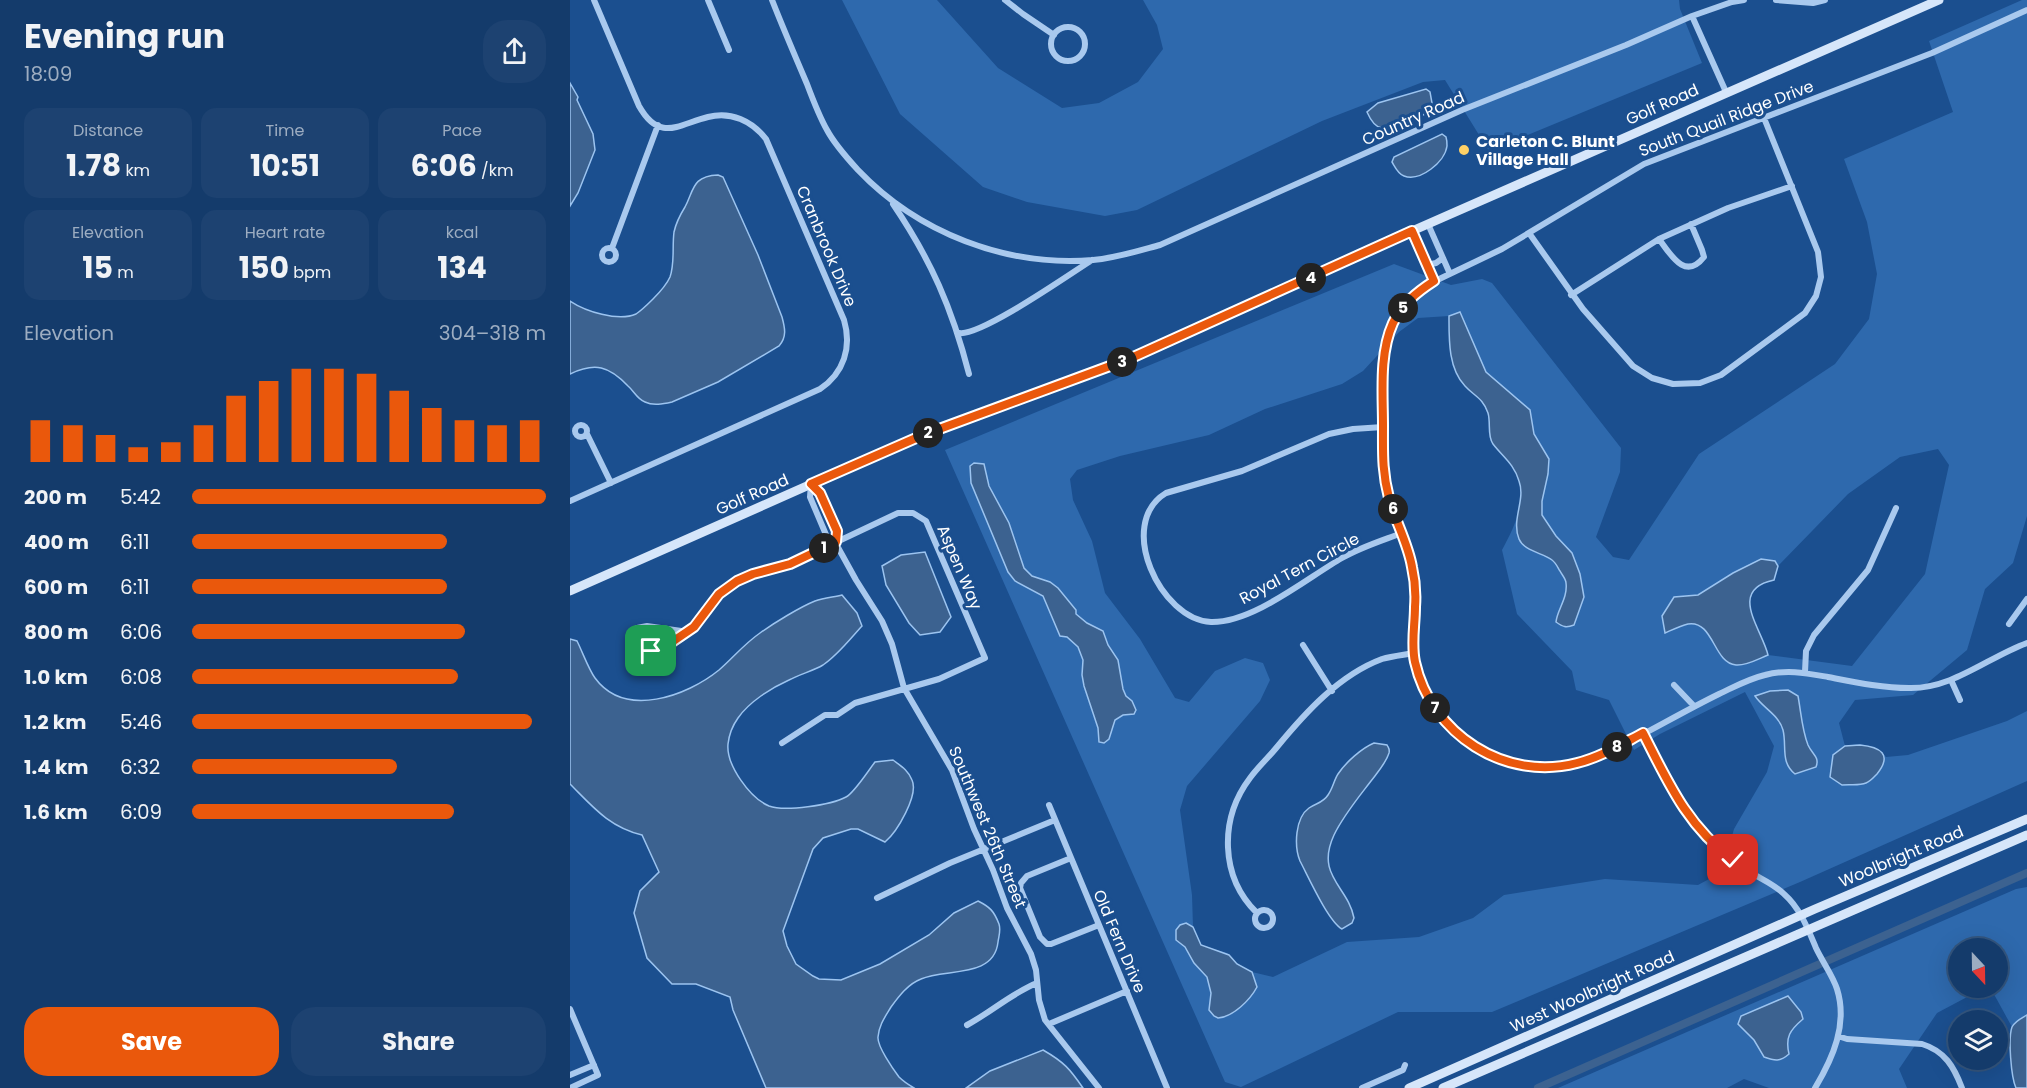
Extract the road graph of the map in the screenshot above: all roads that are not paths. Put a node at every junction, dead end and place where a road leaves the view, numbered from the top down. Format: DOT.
graph roads {
  1 [pos="594,0"];
  2 [pos="708,0"];
  3 [pos="772,0"];
  4 [pos="1005,0"];
  5 [pos="1744,0"];
  6 [pos="1776,0"];
  7 [pos="1825,0"];
  8 [pos="1939,0"];
  9 [pos="2027,10"];
  10 [pos="1692,16"];
  11 [pos="1054,35"];
  12 [pos="729,50"];
  13 [pos="1726,92"];
  14 [pos="1764,118"];
  15 [pos="658,125"];
  16 [pos="1792,186"];
  17 [pos="891,201"];
  18 [pos="1428,224"];
  19 [pos="1691,224"];
  20 [pos="1412,231"];
  21 [pos="1529,233"];
  22 [pos="1659,239"];
  23 [pos="612,248"];
  24 [pos="1443,258"];
  25 [pos="1093,260"];
  26 [pos="1427,265"];
  27 [pos="1450,274"];
  28 [pos="1434,281"];
  29 [pos="1571,294"];
  30 [pos="959,333"];
  31 [pos="969,374"];
  32 [pos="1383,427"];
  33 [pos="587,434"];
  34 [pos="611,483"];
  35 [pos="811,484"];
  36 [pos="570,501"];
  37 [pos="1896,508"];
  38 [pos="1402,534"];
  39 [pos="836,542"];
  40 [pos="570,591"];
  41 [pos="2027,599"];
  42 [pos="2009,624"];
  43 [pos="688,633"];
  44 [pos="2027,643"];
  45 [pos="1303,645"];
  46 [pos="1414,653"];
  47 [pos="1805,672"];
  48 [pos="1951,680"];
  49 [pos="1674,685"];
  50 [pos="904,688"];
  51 [pos="1332,691"];
  52 [pos="1960,700"];
  53 [pos="1694,706"];
  54 [pos="1643,733"];
  55 [pos="782,743"];
  56 [pos="1049,805"];
  57 [pos="2027,819"];
  58 [pos="1055,820"];
  59 [pos="2027,834"];
  60 [pos="984,850"];
  61 [pos="1071,858"];
  62 [pos="877,897"];
  63 [pos="1257,913"];
  64 [pos="1786,922"];
  65 [pos="1099,925"];
  66 [pos="1791,936"];
  67 [pos="1037,984"];
  68 [pos="1127,991"];
  69 [pos="570,1009"];
  70 [pos="1049,1024"];
  71 [pos="967,1025"];
  72 [pos="1838,1036"];
  73 [pos="594,1065"];
  74 [pos="1405,1065"];
  75 [pos="570,1075"];
  76 [pos="1428,1084"];
  77 [pos="570,1088"];
  78 [pos="1099,1088"];
  79 [pos="1167,1088"];
  80 [pos="1362,1088"];
  81 [pos="1409,1088"];
  82 [pos="1443,1088"];
  83 [pos="1815,1088"];
  84 [pos="1962,1088"];
  1 -- 15 [label="street"];
  2 -- 12 [label="street"];
  3 -- 17 [label="street"];
  4 -- 11 [label="street"];
  5 -- 10 [label="street, Country Road"];
  6 -- 7 [label="street"];
  8 -- 13 [label="street, Golf Road"];
  9 -- 14 [label="street, South Quail Ridge Drive"];
  10 -- 13 [label="street"];
  10 -- 25 [label="street, Country Road"];
  11 -- 11 [label="street"];
  13 -- 18 [label="street, Golf Road"];
  14 -- 16 [label="street"];
  14 -- 21 [label="street, South Quail Ridge Drive"];
  15 -- 23 [label="street"];
  15 -- 34 [label="street, Cranbrook Drive"];
  16 -- 19 [label="street"];
  16 -- 29 [label="street"];
  17 -- 25 [label="street, Country Road"];
  17 -- 30 [label="street"];
  18 -- 20 [label="street, Golf Road"];
  18 -- 24 [label="street"];
  19 -- 22 [label="street"];
  19 -- 22 [label="street"];
  20 -- 26 [label="street"];
  20 -- 35 [label="street, Golf Road"];
  21 -- 27 [label="street, South Quail Ridge Drive"];
  21 -- 29 [label="street"];
  22 -- 29 [label="street"];
  24 -- 26 [label="street"];
  24 -- 27 [label="street"];
  25 -- 30 [label="street, Country Road"];
  26 -- 28 [label="street"];
  27 -- 28 [label="street, South Quail Ridge Drive"];
  28 -- 32 [label="street, South Quail Ridge Drive"];
  30 -- 31 [label="street"];
  32 -- 38 [label="street, South Quail Ridge Drive"];
  32 -- 38 [label="street, Royal Tern Circle"];
  33 -- 34 [label="street"];
  34 -- 36 [label="street, Cranbrook Drive"];
  35 -- 39 [label="street, Southwest 26th Street"];
  35 -- 39 [label="street, Southwest 26th Street"];
  35 -- 40 [label="street, Golf Road"];
  37 -- 47 [label="street"];
  38 -- 46 [label="street, South Quail Ridge Drive"];
  39 -- 43 [label="street"];
  39 -- 50 [label="street, Southwest 26th Street"];
  39 -- 50 [label="street, Aspen Way"];
  41 -- 42 [label="street"];
  43 -- 43 [label="street"];
  44 -- 48 [label="street, South Quail Ridge Drive"];
  45 -- 51 [label="street"];
  46 -- 51 [label="street"];
  46 -- 54 [label="street, South Quail Ridge Drive"];
  47 -- 48 [label="street, South Quail Ridge Drive"];
  47 -- 53 [label="street, South Quail Ridge Drive"];
  48 -- 52 [label="street"];
  49 -- 53 [label="street"];
  50 -- 55 [label="street"];
  50 -- 60 [label="street, Southwest 26th Street"];
  51 -- 63 [label="street"];
  53 -- 54 [label="street, South Quail Ridge Drive"];
  54 -- 72 [label="street"];
  56 -- 58 [label="street, Old Fern Drive"];
  57 -- 64 [label="street, Woolbright Road"];
  58 -- 60 [label="street"];
  58 -- 61 [label="street, Old Fern Drive"];
  59 -- 66 [label="street, Woolbright Road"];
  60 -- 62 [label="street"];
  60 -- 67 [label="street, Southwest 26th Street"];
  61 -- 65 [label="street, Old Fern Drive"];
  61 -- 65 [label="street"];
  64 -- 76 [label="street, West Woolbright Road"];
  65 -- 68 [label="street, Old Fern Drive"];
  66 -- 82 [label="street, West Woolbright Road"];
  67 -- 70 [label="street, Southwest 26th Street"];
  67 -- 71 [label="street"];
  68 -- 70 [label="street"];
  68 -- 79 [label="street, Old Fern Drive"];
  69 -- 73 [label="street"];
  70 -- 78 [label="street, Southwest 26th Street"];
  72 -- 83 [label="street"];
  72 -- 84 [label="street"];
  73 -- 75 [label="street"];
  73 -- 77 [label="street"];
  74 -- 80 [label="street"];
  76 -- 81 [label="street, West Woolbright Road"];
}
